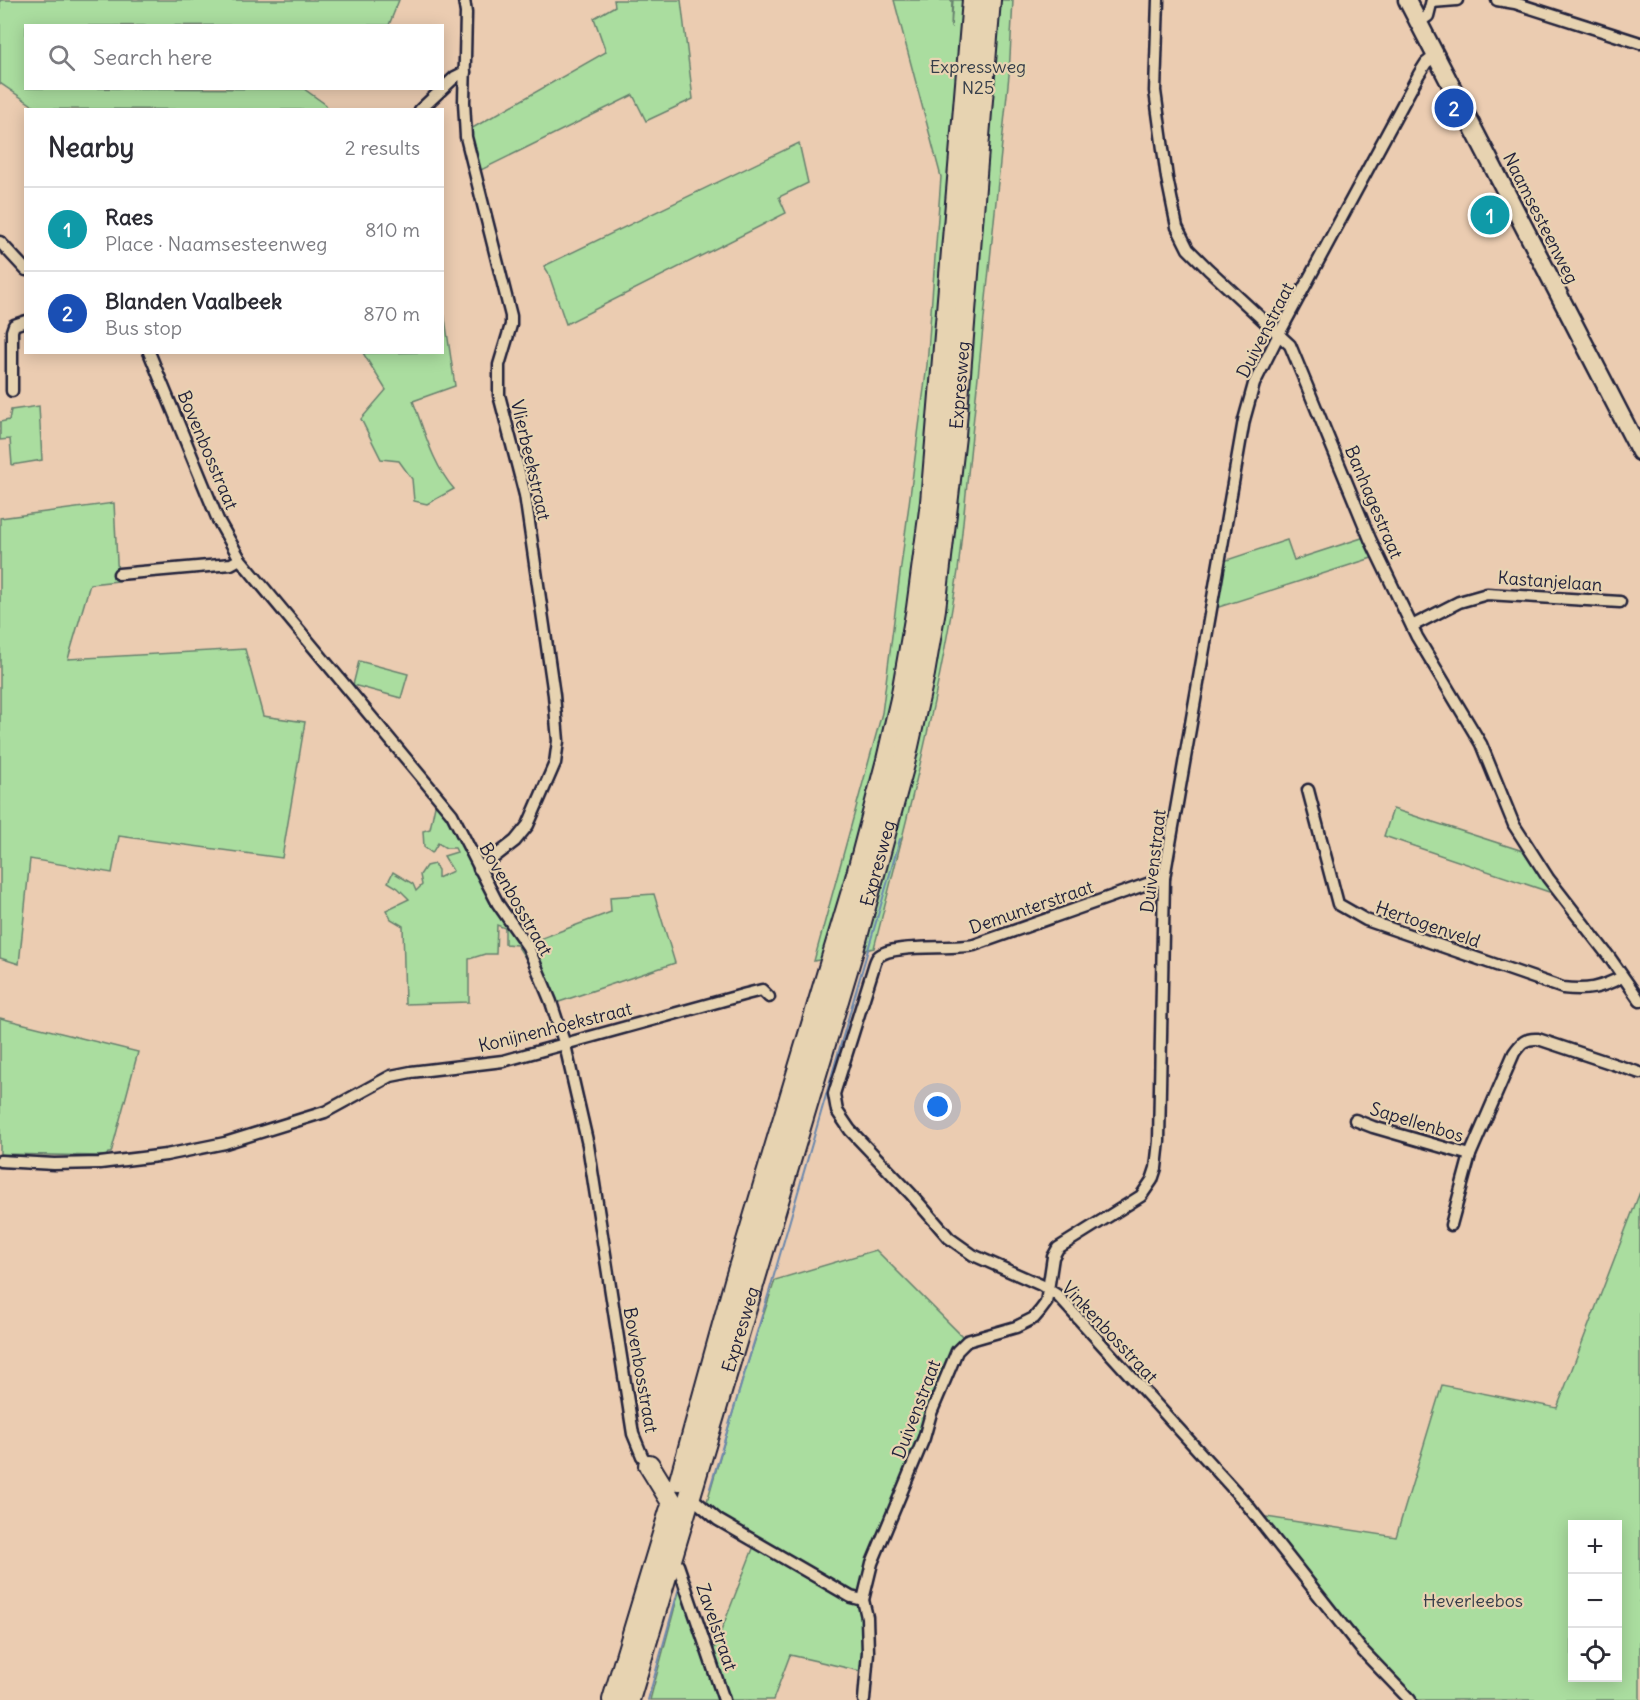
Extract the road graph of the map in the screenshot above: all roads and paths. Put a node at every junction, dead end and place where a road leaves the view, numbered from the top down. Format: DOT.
graph roads {
  1 [pos="464,0"];
  2 [pos="973,0"];
  3 [pos="990,0"];
  4 [pos="1158,0"];
  5 [pos="1407,0"];
  6 [pos="1457,0"];
  7 [pos="1497,0"];
  8 [pos="1432,1"];
  9 [pos="1419,22"];
  10 [pos="1640,43"];
  11 [pos="1436,55"];
  12 [pos="465,72"];
  13 [pos="444,87"];
  14 [pos="441,90"];
  15 [pos="422,108"];
  16 [pos="0,242"];
  17 [pos="24,268"];
  18 [pos="24,322"];
  19 [pos="1279,334"];
  20 [pos="149,354"];
  21 [pos="12,391"];
  22 [pos="1640,452"];
  23 [pos="240,559"];
  24 [pos="119,574"];
  25 [pos="1620,602"];
  26 [pos="1412,626"];
  27 [pos="1308,790"];
  28 [pos="479,869"];
  29 [pos="1164,878"];
  30 [pos="906,948"];
  31 [pos="1622,977"];
  32 [pos="769,997"];
  33 [pos="1640,1001"];
  34 [pos="565,1045"];
  35 [pos="1640,1073"];
  36 [pos="1355,1120"];
  37 [pos="1470,1155"];
  38 [pos="0,1161"];
  39 [pos="1451,1225"];
  40 [pos="1049,1289"];
  41 [pos="649,1465"];
  42 [pos="684,1466"];
  43 [pos="687,1506"];
  44 [pos="678,1565"];
  45 [pos="863,1600"];
  46 [pos="613,1700"];
  47 [pos="629,1700"];
  48 [pos="724,1700"];
  49 [pos="864,1700"];
  50 [pos="1410,1700"];
  1 -- 12 [label="street, Vlierbeekstraat"];
  2 -- 42 [label="highway, Expresweg"];
  3 -- 43 [label="highway, Expresweg"];
  4 -- 19 [label="street, Banhagestraat"];
  5 -- 9 [label="main road, Naamsesteenweg"];
  6 -- 8 [label="street"];
  7 -- 10 [label="street"];
  8 -- 9 [label="street"];
  9 -- 11 [label="main road, Naamsesteenweg"];
  11 -- 19 [label="street, Duivenstraat"];
  11 -- 22 [label="main road, Naamsesteenweg"];
  12 -- 13 [label="street"];
  12 -- 28 [label="street, Vlierbeekstraat"];
  14 -- 15 [label="street"];
  16 -- 17 [label="street"];
  18 -- 21 [label="street"];
  19 -- 26 [label="street, Banhagestraat"];
  19 -- 29 [label="street, Duivenstraat"];
  20 -- 23 [label="street, Bovenbosstraat"];
  23 -- 24 [label="street"];
  23 -- 28 [label="street, Bovenbosstraat"];
  25 -- 26 [label="street, Kastanjelaan"];
  26 -- 31 [label="street, Banhagestraat"];
  27 -- 31 [label="street, Hertogenveld"];
  28 -- 34 [label="street, Bovenbosstraat"];
  29 -- 30 [label="street, Demunterstraat"];
  29 -- 40 [label="street, Duivenstraat"];
  30 -- 40 [label="street, Vinkenbosstraat"];
  31 -- 33 [label="street, Banhagestraat"];
  32 -- 34 [label="street, Konijnenhoekstraat"];
  34 -- 38 [label="street, Konijnenhoekstraat"];
  34 -- 41 [label="street, Bovenbosstraat"];
  35 -- 37 [label="street, Sapellenbos"];
  36 -- 37 [label="street, Sapellenbos"];
  37 -- 39 [label="street, Sapellenbos"];
  40 -- 45 [label="street, Duivenstraat"];
  40 -- 50 [label="street, Vinkenbosstraat"];
  41 -- 42 [label="highway"];
  41 -- 43 [label="highway"];
  42 -- 43 [label="highway, Expresweg"];
  43 -- 45 [label="street"];
  43 -- 46 [label="highway, Expresweg"];
  43 -- 47 [label="highway, Expresweg"];
  44 -- 48 [label="street, Zavelstraat"];
  45 -- 49 [label="street, Duivenstraat"];
}
